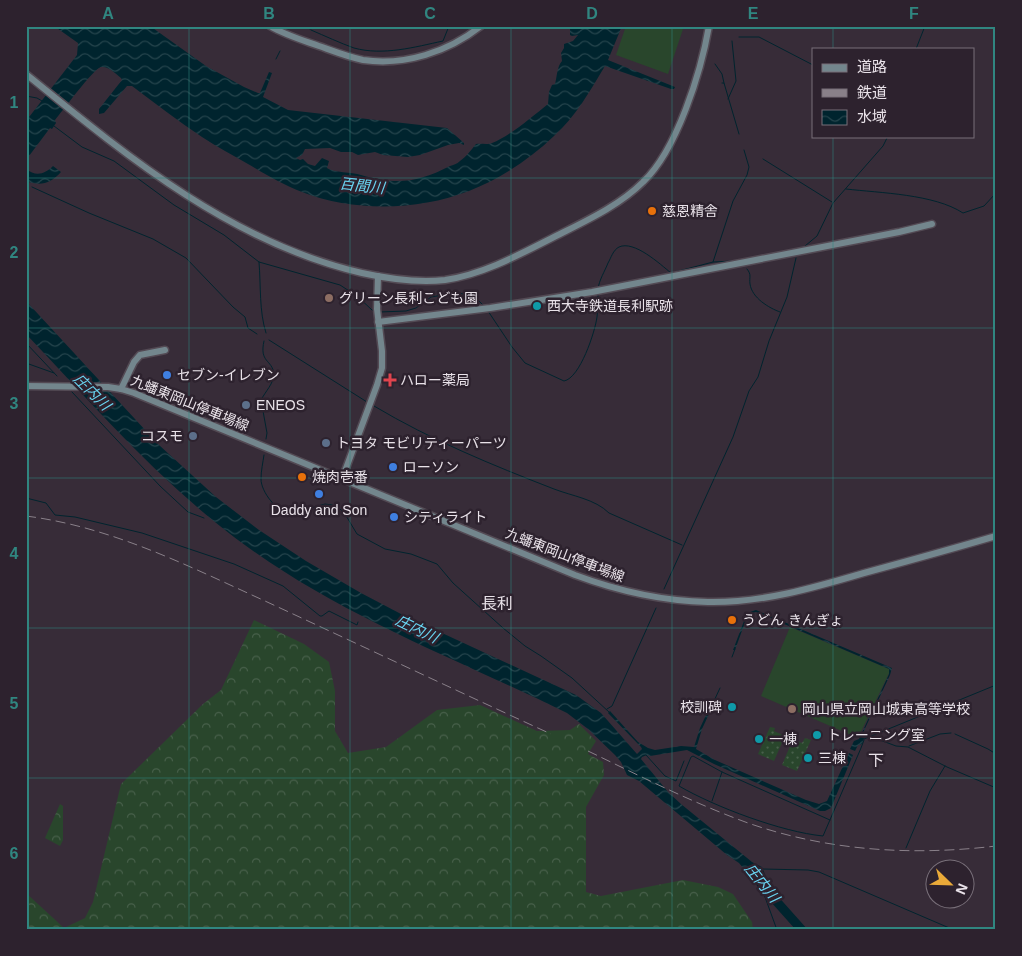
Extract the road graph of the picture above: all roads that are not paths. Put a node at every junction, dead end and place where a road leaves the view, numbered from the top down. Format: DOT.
graph roads {
  1 [pos="270,26"];
  2 [pos="481,26"];
  3 [pos="709,26"];
  4 [pos="26,74"];
  5 [pos="932,224"];
  6 [pos="378,276"];
  7 [pos="378,315"];
  8 [pos="165,350"];
  9 [pos="26,386"];
  10 [pos="121,389"];
  11 [pos="342,479"];
  12 [pos="996,536"];
  1 -- 2 [label="street"];
  3 -- 6 [label="street"];
  4 -- 6 [label="street"];
  5 -- 7 [label="street"];
  6 -- 7 [label="street"];
  7 -- 11 [label="street"];
  8 -- 10 [label="street"];
  9 -- 10 [label="street, 九蟠東岡山停車場線"];
  10 -- 11 [label="street, 九蟠東岡山停車場線"];
  11 -- 12 [label="street, 九蟠東岡山停車場線"];
}
